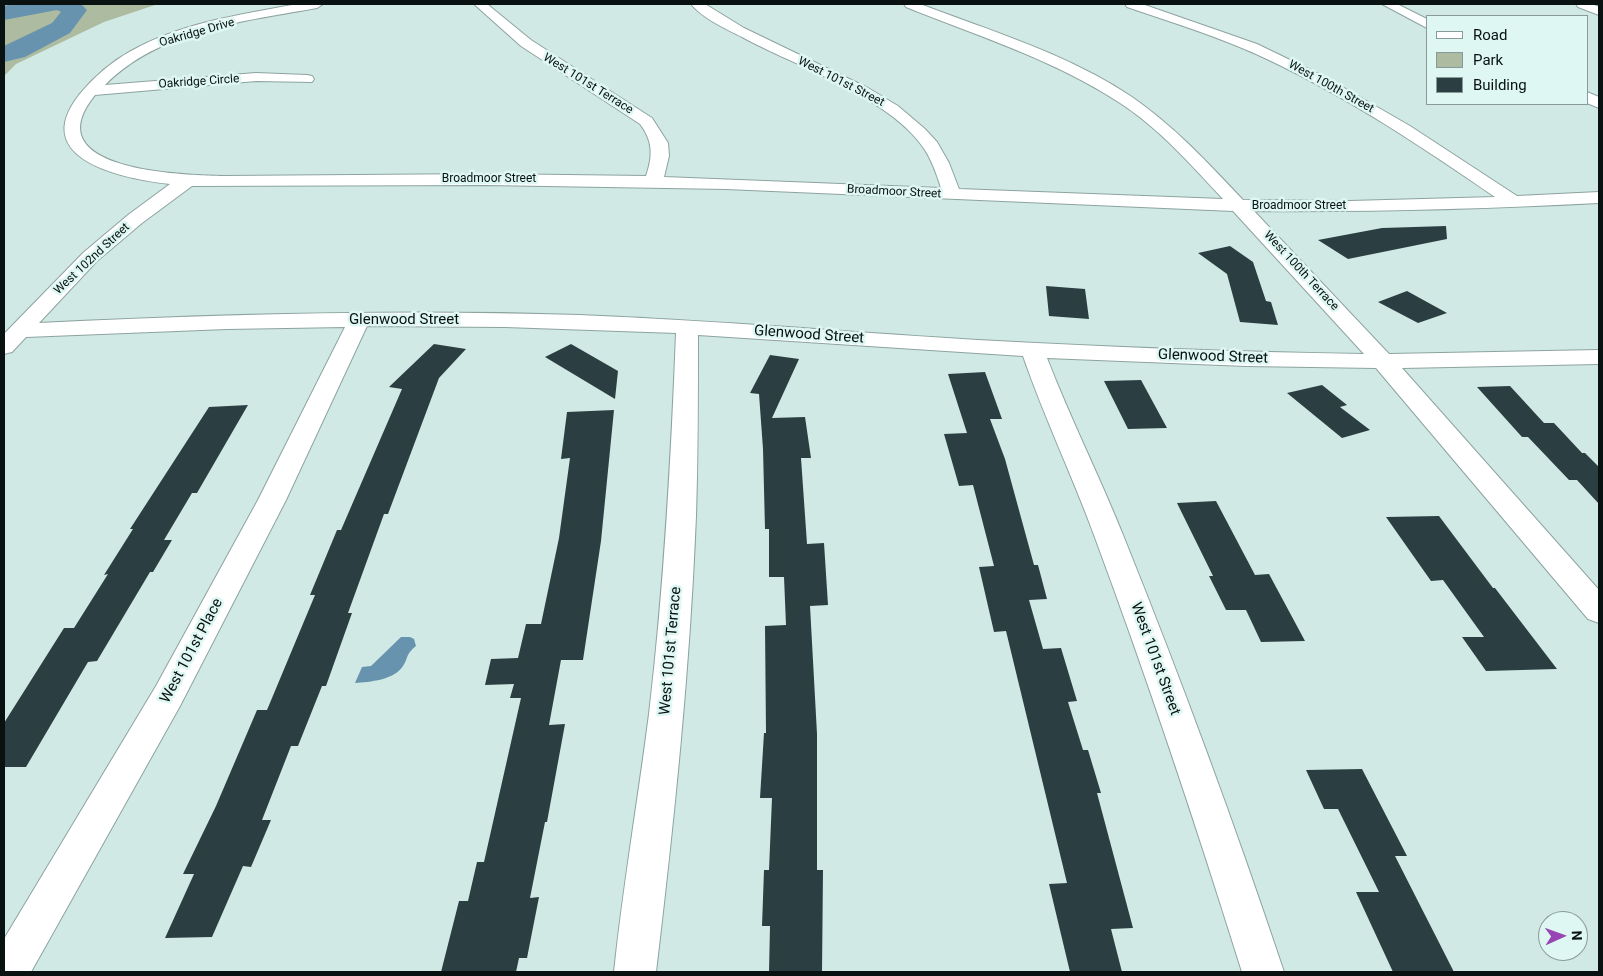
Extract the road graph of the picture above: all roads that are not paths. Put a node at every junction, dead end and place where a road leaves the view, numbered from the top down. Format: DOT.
graph roads {
  1 [pos="318,4"];
  2 [pos="480,4"];
  3 [pos="697,4"];
  4 [pos="910,4"];
  5 [pos="1131,4"];
  6 [pos="1388,4"];
  7 [pos="1582,4"];
  8 [pos="1599,11"];
  9 [pos="1426,23"];
  10 [pos="307,79"];
  11 [pos="91,91"];
  12 [pos="188,180"];
  13 [pos="653,182"];
  14 [pos="952,194"];
  15 [pos="1599,197"];
  16 [pos="1514,202"];
  17 [pos="1240,206"];
  18 [pos="359,320"];
  19 [pos="687,328"];
  20 [pos="11,339"];
  21 [pos="1032,350"];
  22 [pos="1599,357"];
  23 [pos="1383,361"];
  24 [pos="1599,611"];
  25 [pos="8,972"];
  26 [pos="635,972"];
  27 [pos="1263,972"];
  1 -- 11 [label="street, Oakridge Drive"];
  2 -- 13 [label="street, West 101st Terrace"];
  3 -- 14 [label="street, West 101st Street"];
  4 -- 17 [label="street, West 100th Terrace"];
  5 -- 16 [label="street, West 100th Street"];
  6 -- 9 [label="street"];
  7 -- 8 [label="street"];
  10 -- 11 [label="street, Oakridge Circle"];
  11 -- 12 [label="street, Oakridge Drive"];
  12 -- 13 [label="street, Broadmoor Street"];
  12 -- 20 [label="street, West 102nd Street"];
  13 -- 14 [label="street, Broadmoor Street"];
  14 -- 17 [label="street, Broadmoor Street"];
  15 -- 16 [label="street, Broadmoor Street"];
  16 -- 17 [label="street, Broadmoor Street"];
  17 -- 23 [label="street, West 100th Terrace"];
  18 -- 19 [label="street, Glenwood Street"];
  18 -- 20 [label="street, Glenwood Street"];
  18 -- 25 [label="street, West 101st Place"];
  19 -- 21 [label="street, Glenwood Street"];
  19 -- 26 [label="street, West 101st Terrace"];
  21 -- 23 [label="street, Glenwood Street"];
  21 -- 27 [label="street, West 101st Street"];
  22 -- 23 [label="street, Glenwood Street"];
  23 -- 24 [label="street, West 100th Terrace"];
}
